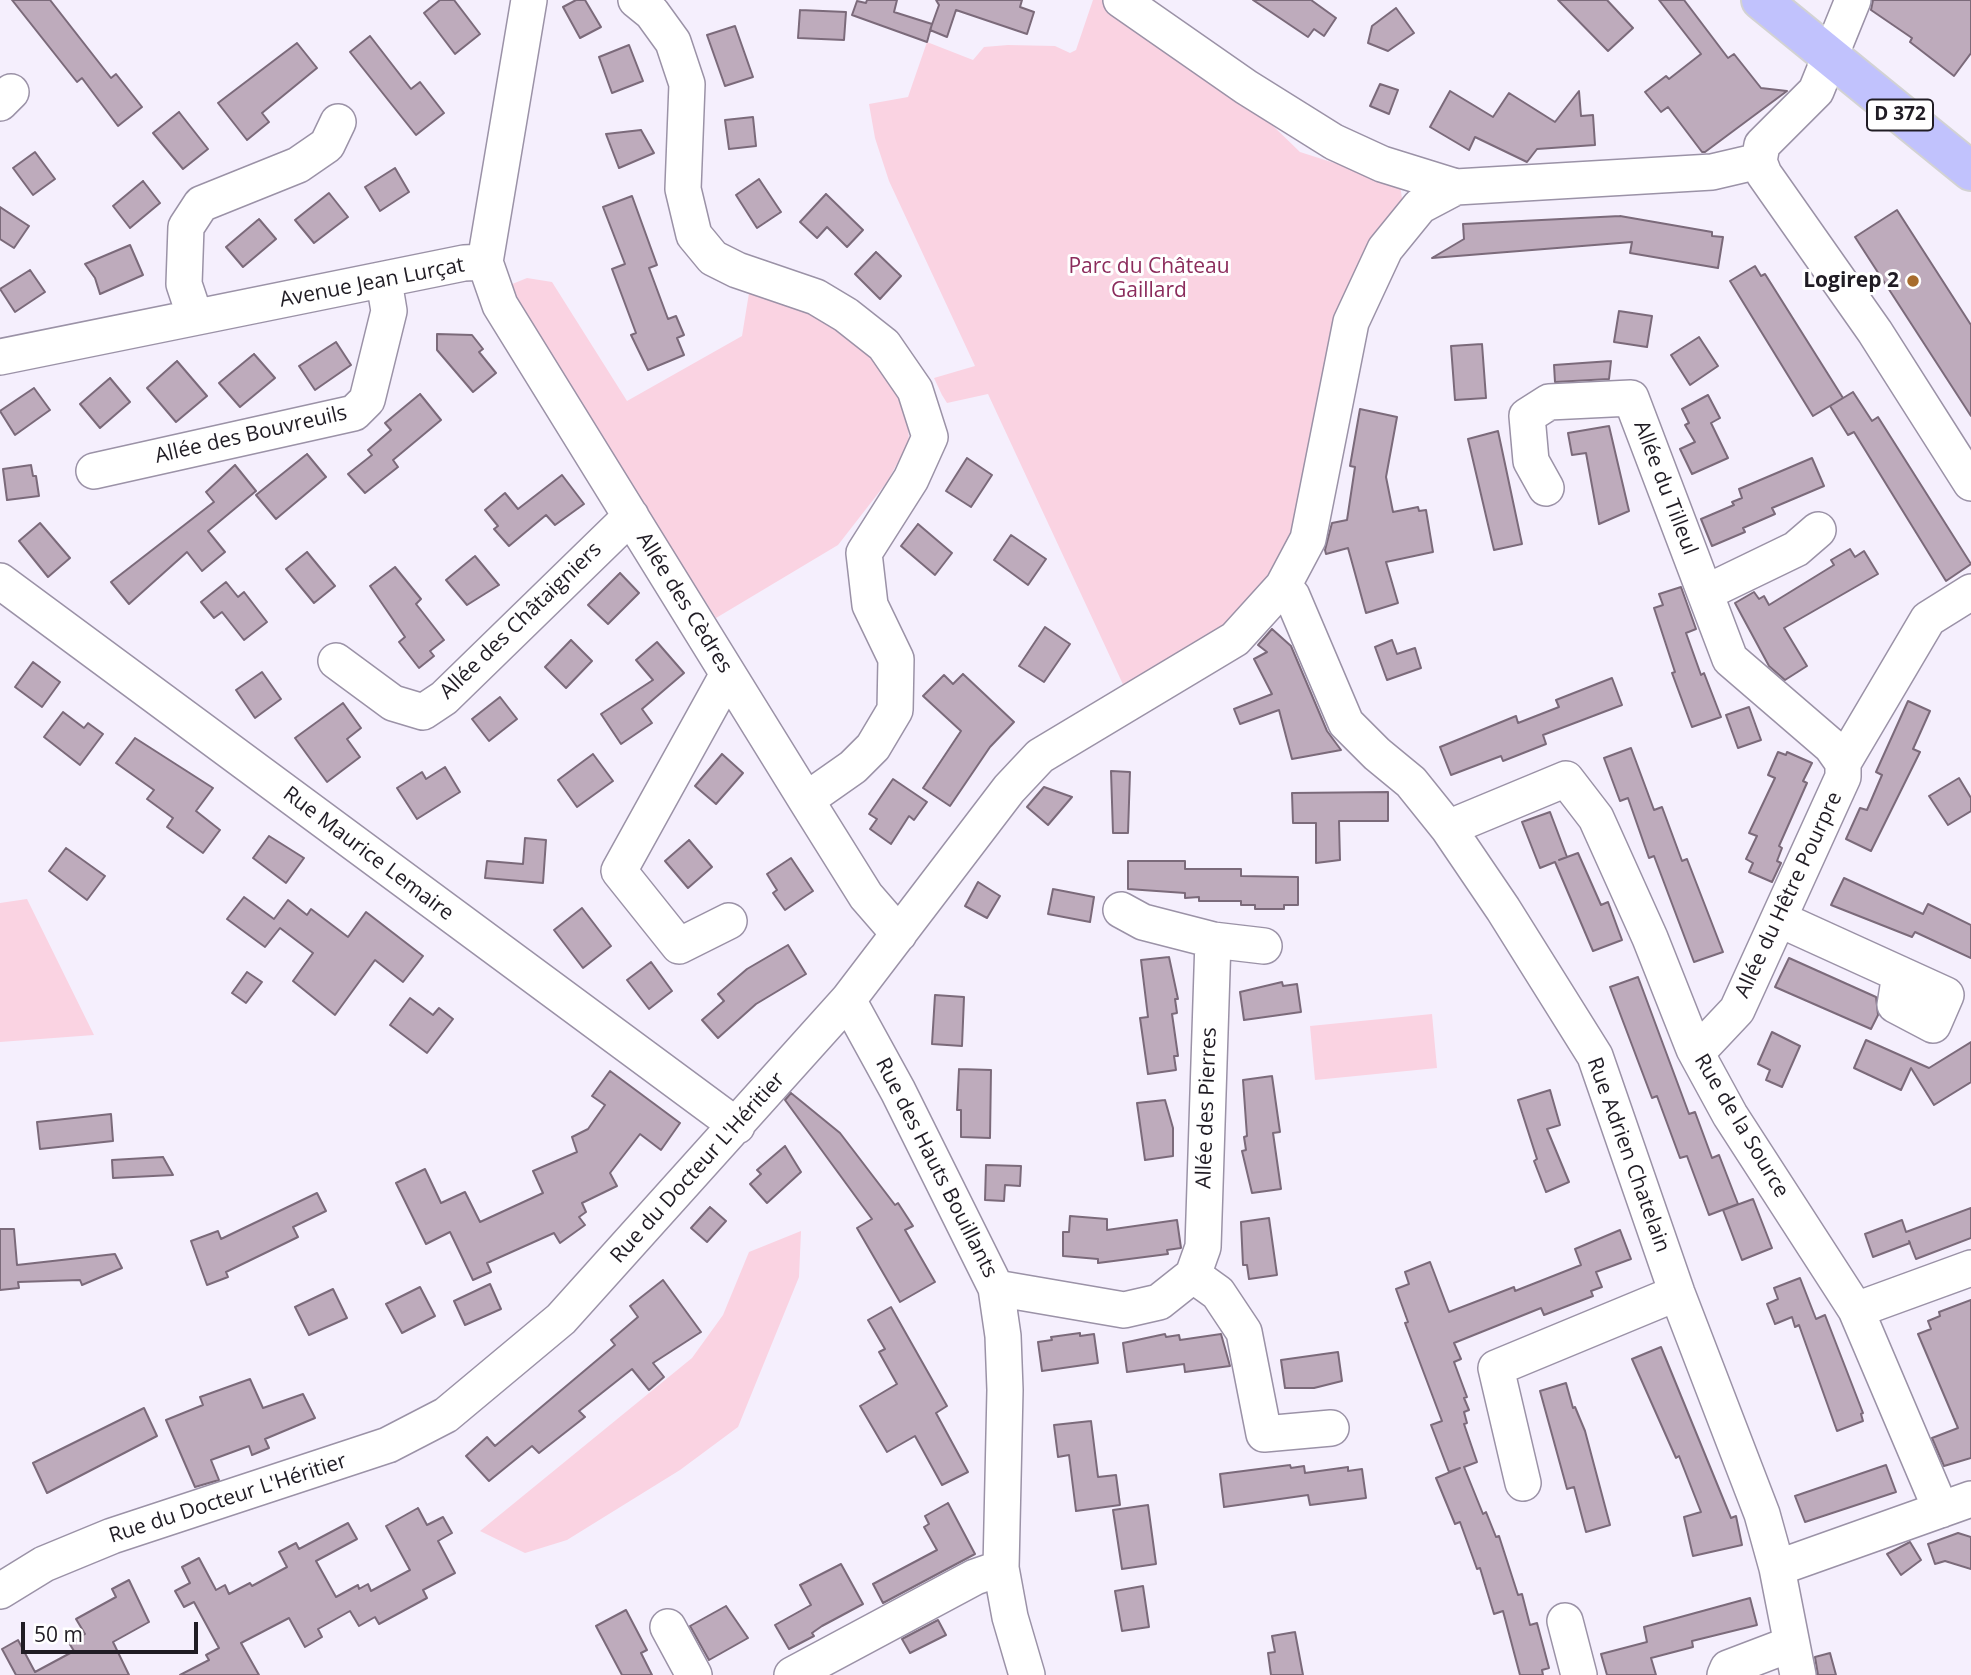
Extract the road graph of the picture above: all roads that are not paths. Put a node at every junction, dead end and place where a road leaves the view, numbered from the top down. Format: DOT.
graph roads {
  1 [pos="529,0"];
  2 [pos="636,0"];
  3 [pos="1121,0"];
  4 [pos="1762,0"];
  5 [pos="1853,0"];
  6 [pos="1832,57"];
  7 [pos="338,121"];
  8 [pos="1759,162"];
  9 [pos="1971,171"];
  10 [pos="1418,190"];
  11 [pos="485,262"];
  12 [pos="384,281"];
  13 [pos="195,317"];
  14 [pos="0,357"];
  15 [pos="94,471"];
  16 [pos="1971,484"];
  17 [pos="1546,488"];
  18 [pos="631,516"];
  19 [pos="1818,530"];
  20 [pos="0,581"];
  21 [pos="1283,586"];
  22 [pos="1705,593"];
  23 [pos="1971,593"];
  24 [pos="336,661"];
  25 [pos="728,674"];
  26 [pos="1843,763"];
  27 [pos="806,800"];
  28 [pos="1448,828"];
  29 [pos="1121,911"];
  30 [pos="1779,919"];
  31 [pos="729,921"];
  32 [pos="900,934"];
  33 [pos="1213,940"];
  34 [pos="1264,946"];
  35 [pos="1900,974"];
  36 [pos="848,1000"];
  37 [pos="1694,1049"];
  38 [pos="737,1126"];
  39 [pos="1971,1268"];
  40 [pos="1206,1284"];
  41 [pos="996,1288"];
  42 [pos="1677,1293"];
  43 [pos="1856,1310"];
  44 [pos="1331,1428"];
  45 [pos="1523,1483"];
  46 [pos="1956,1505"];
  47 [pos="1001,1568"];
  48 [pos="1777,1568"];
  49 [pos="0,1591"];
  50 [pos="1565,1620"];
  51 [pos="668,1627"];
  52 [pos="1794,1659"];
  53 [pos="694,1675"];
  54 [pos="792,1675"];
  55 [pos="1027,1675"];
  56 [pos="1579,1675"];
  57 [pos="1725,1675"];
  1 -- 11 [label="street, Avenue Jean Lurçat"];
  2 -- 27 [label="street"];
  3 -- 10 [label="street"];
  4 -- 6 [label="main road, D 372"];
  5 -- 6 [label="street"];
  6 -- 8 [label="street"];
  6 -- 9 [label="main road, D 372"];
  7 -- 13 [label="street"];
  8 -- 10 [label="street"];
  8 -- 16 [label="street"];
  10 -- 21 [label="street, Rue du Docteur L'Héritier"];
  11 -- 12 [label="street, Avenue Jean Lurçat"];
  11 -- 18 [label="street, Allée des Cèdres"];
  12 -- 13 [label="street, Avenue Jean Lurçat"];
  12 -- 15 [label="street, Allée des Bouvreuils"];
  13 -- 14 [label="street, Avenue Jean Lurçat"];
  17 -- 22 [label="street, Allée du Tilleul"];
  18 -- 24 [label="street, Allée des Châtaigniers"];
  18 -- 25 [label="street, Allée des Cèdres"];
  19 -- 22 [label="street"];
  20 -- 38 [label="street, Rue Maurice Lemaire"];
  21 -- 28 [label="street, Rue Adrien Chatelain"];
  21 -- 32 [label="street, Rue du Docteur L'Héritier"];
  22 -- 26 [label="street, Allée du Hêtre Pourpre"];
  23 -- 26 [label="street, Allée du Hêtre Pourpre"];
  25 -- 27 [label="street, Allée des Cèdres"];
  25 -- 31 [label="street"];
  26 -- 30 [label="street, Allée du Hêtre Pourpre"];
  27 -- 32 [label="street, Allée des Cèdres"];
  28 -- 37 [label="street, Rue de la Source"];
  28 -- 42 [label="street, Rue Adrien Chatelain"];
  29 -- 33 [label="street"];
  30 -- 35 [label="street"];
  30 -- 37 [label="street, Allée du Hêtre Pourpre"];
  32 -- 36 [label="street, Rue du Docteur L'Héritier"];
  33 -- 34 [label="street"];
  33 -- 40 [label="street, Allée des Pierres"];
  36 -- 38 [label="street, Rue du Docteur L'Héritier"];
  36 -- 41 [label="street, Rue des Hauts Bouillants"];
  37 -- 43 [label="street, Rue de la Source"];
  38 -- 49 [label="street, Rue du Docteur L'Héritier"];
  39 -- 43 [label="street"];
  40 -- 41 [label="street"];
  40 -- 44 [label="street"];
  41 -- 47 [label="street, Rue des Hauts Bouillants"];
  42 -- 45 [label="street"];
  42 -- 48 [label="street, Rue Adrien Chatelain"];
  43 -- 46 [label="street, Rue de la Source"];
  46 -- 48 [label="street"];
  47 -- 54 [label="street"];
  47 -- 55 [label="street, Rue des Hauts Bouillants"];
  48 -- 52 [label="street, Rue Adrien Chatelain"];
  50 -- 56 [label="street"];
  51 -- 53 [label="street"];
  52 -- 57 [label="street"];
}
